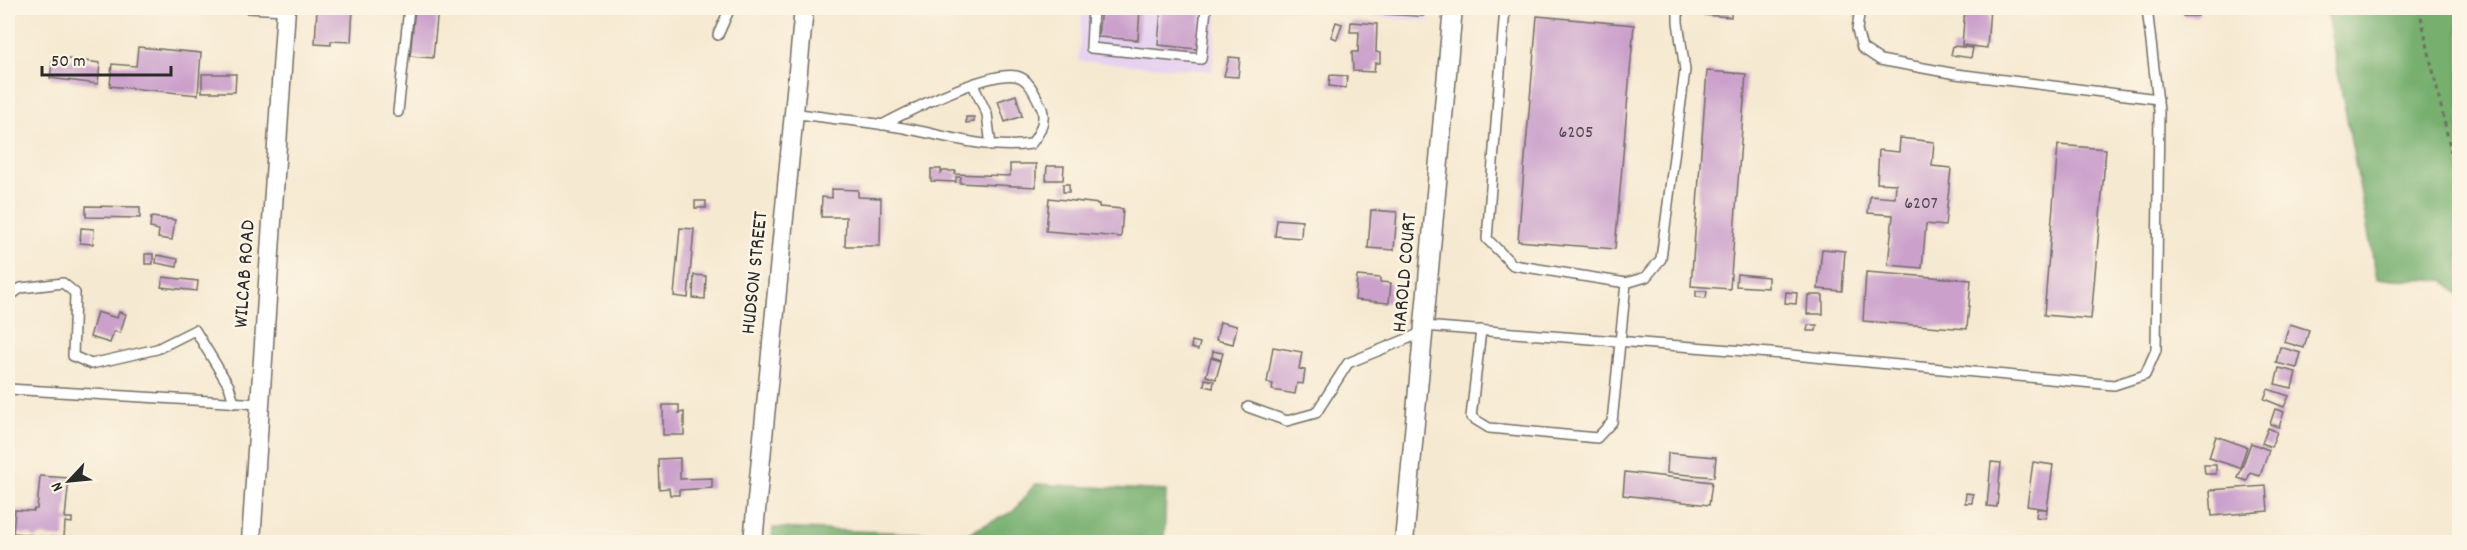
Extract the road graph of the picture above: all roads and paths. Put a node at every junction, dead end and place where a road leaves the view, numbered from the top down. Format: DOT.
graph roads {
  1 [pos="247,8"];
  2 [pos="409,8"];
  3 [pos="730,8"];
  4 [pos="804,8"];
  5 [pos="1093,8"];
  6 [pos="1206,8"];
  7 [pos="1370,8"];
  8 [pos="1422,8"];
  9 [pos="1453,8"];
  10 [pos="1505,8"];
  11 [pos="1678,8"];
  12 [pos="1860,8"];
  13 [pos="2147,8"];
  14 [pos="2419,8"];
  15 [pos="286,9"];
  16 [pos="718,35"];
  17 [pos="973,85"];
  18 [pos="2158,99"];
  19 [pos="398,112"];
  20 [pos="794,113"];
  21 [pos="882,125"];
  22 [pos="991,146"];
  23 [pos="2460,171"];
  24 [pos="1626,283"];
  25 [pos="8,297"];
  26 [pos="1424,329"];
  27 [pos="1480,330"];
  28 [pos="1621,341"];
  29 [pos="8,390"];
  30 [pos="234,403"];
  31 [pos="260,404"];
  32 [pos="1248,407"];
  33 [pos="251,543"];
  34 [pos="753,543"];
  35 [pos="1404,543"];
  1 -- 15 [label="lane"];
  2 -- 19 [label="lane"];
  3 -- 16 [label="lane"];
  4 -- 20 [label="street, HUDSON STREET"];
  5 -- 6 [label="lane"];
  7 -- 8 [label="lane"];
  9 -- 26 [label="street, HAROLD COURT"];
  10 -- 24 [label="lane"];
  11 -- 24 [label="lane"];
  12 -- 18 [label="lane"];
  13 -- 18 [label="lane"];
  14 -- 23 [label="path"];
  15 -- 31 [label="street, WILCAB ROAD"];
  17 -- 21 [label="lane"];
  17 -- 22 [label="lane"];
  17 -- 22 [label="lane"];
  18 -- 28 [label="lane"];
  20 -- 21 [label="lane"];
  20 -- 34 [label="street, HUDSON STREET"];
  21 -- 22 [label="lane"];
  24 -- 28 [label="lane"];
  25 -- 30 [label="lane"];
  26 -- 27 [label="lane"];
  26 -- 32 [label="lane"];
  26 -- 35 [label="street, HAROLD COURT"];
  27 -- 28 [label="lane"];
  27 -- 28 [label="lane"];
  29 -- 30 [label="lane"];
  30 -- 31 [label="lane"];
  31 -- 33 [label="street, WILCAB ROAD"];
}
